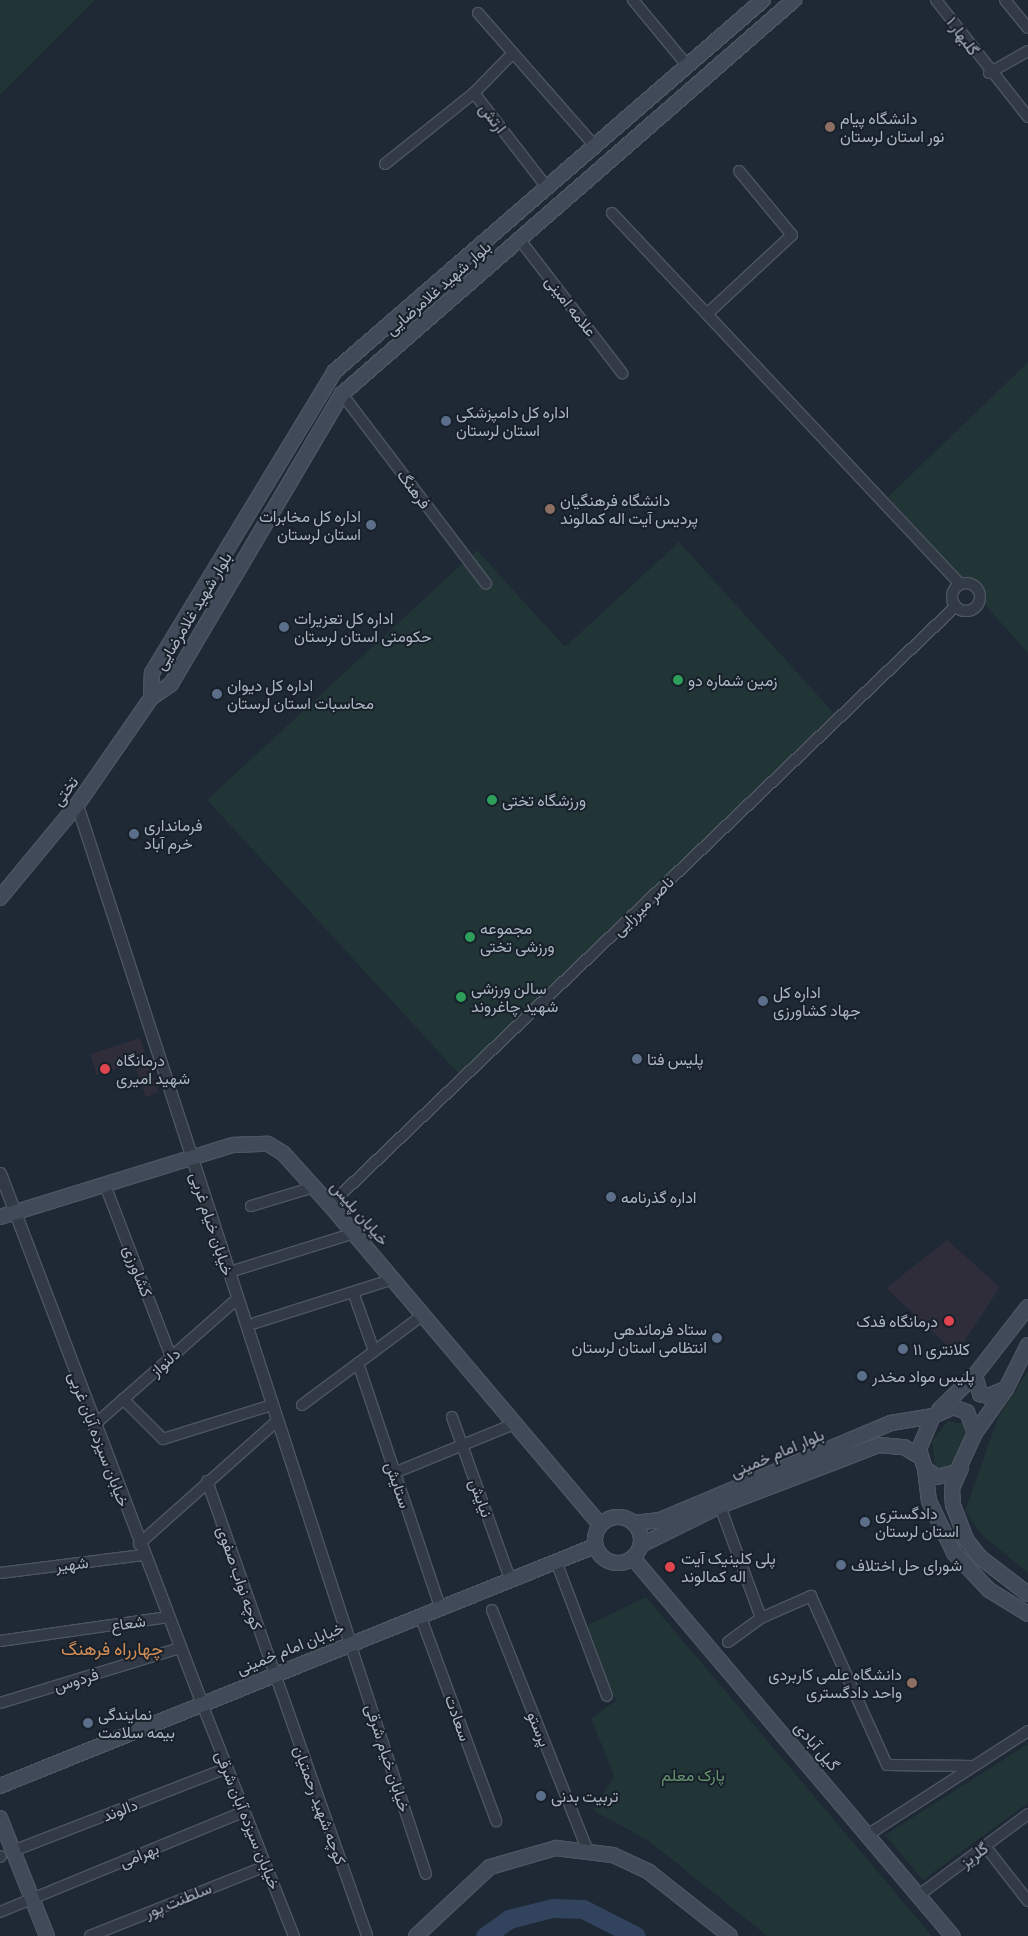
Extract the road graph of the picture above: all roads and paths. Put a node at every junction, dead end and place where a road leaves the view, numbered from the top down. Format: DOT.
graph roads {
  1 [pos="633,0"];
  2 [pos="763,0"];
  3 [pos="794,0"];
  4 [pos="936,0"];
  5 [pos="1005,0"];
  6 [pos="478,13"];
  7 [pos="728,28"];
  8 [pos="1028,28"];
  9 [pos="741,44"];
  10 [pos="1028,51"];
  11 [pos="513,53"];
  12 [pos="686,64"];
  13 [pos="989,73"];
  14 [pos="474,93"];
  15 [pos="1028,117"];
  16 [pos="593,144"];
  17 [pos="385,164"];
  18 [pos="739,171"];
  19 [pos="546,186"];
  20 [pos="612,213"];
  21 [pos="520,240"];
  22 [pos="421,296"];
  23 [pos="435,314"];
  24 [pos="707,314"];
  25 [pos="622,373"];
  26 [pos="342,394"];
  27 [pos="486,584"];
  28 [pos="960,584"];
  29 [pos="956,606"];
  30 [pos="151,698"];
  31 [pos="77,805"];
  32 [pos="0,898"];
  33 [pos="191,1159"];
  34 [pos="0,1173"];
  35 [pos="105,1185"];
  36 [pos="314,1187"];
  37 [pos="330,1205"];
  38 [pos="251,1206"];
  39 [pos="14,1213"];
  40 [pos="0,1217"];
  41 [pos="355,1233"];
  42 [pos="236,1270"];
  43 [pos="394,1279"];
  44 [pos="353,1292"];
  45 [pos="237,1299"];
  46 [pos="1028,1307"];
  47 [pos="424,1314"];
  48 [pos="255,1323"];
  49 [pos="1028,1344"];
  50 [pos="374,1351"];
  51 [pos="171,1357"];
  52 [pos="358,1363"];
  53 [pos="975,1376"];
  54 [pos="1006,1388"];
  55 [pos="124,1399"];
  56 [pos="272,1405"];
  57 [pos="302,1405"];
  58 [pos="933,1415"];
  59 [pos="452,1417"];
  60 [pos="277,1421"];
  61 [pos="93,1426"];
  62 [pos="509,1426"];
  63 [pos="975,1433"];
  64 [pos="462,1445"];
  65 [pos="919,1456"];
  66 [pos="962,1466"];
  67 [pos="925,1469"];
  68 [pos="394,1474"];
  69 [pos="208,1481"];
  70 [pos="720,1506"];
  71 [pos="635,1523"];
  72 [pos="600,1524"];
  73 [pos="139,1544"];
  74 [pos="641,1545"];
  75 [pos="595,1546"];
  76 [pos="143,1555"];
  77 [pos="633,1558"];
  78 [pos="556,1561"];
  79 [pos="0,1573"];
  80 [pos="510,1579"];
  81 [pos="1028,1594"];
  82 [pos="440,1606"];
  83 [pos="492,1610"];
  84 [pos="420,1614"];
  85 [pos="1028,1614"];
  86 [pos="168,1617"];
  87 [pos="760,1618"];
  88 [pos="0,1641"];
  89 [pos="728,1642"];
  90 [pos="350,1643"];
  91 [pos="180,1648"];
  92 [pos="273,1674"];
  93 [pos="607,1696"];
  94 [pos="0,1703"];
  95 [pos="202,1704"];
  96 [pos="1028,1730"];
  97 [pos="974,1766"];
  98 [pos="227,1768"];
  99 [pos="0,1786"];
  100 [pos="244,1811"];
  101 [pos="1028,1814"];
  102 [pos="0,1818"];
  103 [pos="496,1821"];
  104 [pos="869,1834"];
  105 [pos="985,1846"];
  106 [pos="587,1849"];
  107 [pos="5,1855"];
  108 [pos="266,1866"];
  109 [pos="426,1874"];
  110 [pos="919,1895"];
  111 [pos="33,1899"];
  112 [pos="1028,1900"];
  113 [pos="0,1912"];
  114 [pos="47,1936"];
  115 [pos="90,1936"];
  116 [pos="294,1936"];
  117 [pos="366,1936"];
  118 [pos="416,1936"];
  119 [pos="730,1936"];
  120 [pos="953,1936"];
  1 -- 12 [label="street"];
  2 -- 7 [label="main road, بلوار شهید غلامرضایی"];
  3 -- 9 [label="main road, بلوار شهید غلامرضایی"];
  4 -- 13 [label="street, گلبهار ۱"];
  5 -- 8 [label="street"];
  6 -- 11 [label="street"];
  7 -- 9 [label="main road"];
  7 -- 12 [label="main road, بلوار شهید غلامرضایی"];
  9 -- 21 [label="main road, بلوار شهید غلامرضایی"];
  10 -- 13 [label="street"];
  11 -- 14 [label="street, ارتش"];
  11 -- 16 [label="street"];
  12 -- 16 [label="main road, بلوار شهید غلامرضایی"];
  13 -- 15 [label="street, گلبهار ۱"];
  14 -- 17 [label="street"];
  14 -- 19 [label="street, ارتش"];
  16 -- 19 [label="main road, بلوار شهید غلامرضایی"];
  18 -- 24 [label="street"];
  19 -- 22 [label="main road, بلوار شهید غلامرضایی"];
  20 -- 24 [label="street"];
  21 -- 23 [label="main road, بلوار شهید غلامرضایی"];
  21 -- 25 [label="street, علامه امینی"];
  22 -- 23 [label="main road"];
  22 -- 30 [label="main road, بلوار شهید غلامرضایی"];
  23 -- 26 [label="main road, بلوار شهید غلامرضایی"];
  24 -- 28 [label="street"];
  26 -- 27 [label="street, فرهنگ"];
  26 -- 30 [label="main road, بلوار شهید غلامرضایی"];
  28 -- 29 [label="street"];
  28 -- 29 [label="street"];
  29 -- 37 [label="street, ناصر میرزایی"];
  30 -- 31 [label="main road, تختی"];
  31 -- 32 [label="main road, تختی"];
  31 -- 33 [label="street, خیابان خیام غربی"];
  33 -- 35 [label="main road, خیابان پلیس"];
  33 -- 36 [label="main road, خیابان پلیس"];
  33 -- 45 [label="street, خیابان خیام غربی"];
  34 -- 39 [label="street, خیابان سیزده آبان غربی"];
  35 -- 39 [label="main road, خیابان پلیس"];
  35 -- 51 [label="street, کشاورزی"];
  36 -- 37 [label="main road, خیابان پلیس"];
  36 -- 38 [label="street"];
  37 -- 41 [label="main road, خیابان پلیس"];
  39 -- 40 [label="main road, خیابان پلیس"];
  39 -- 61 [label="street, خیابان سیزده آبان غربی"];
  41 -- 42 [label="street"];
  41 -- 43 [label="main road, خیابان پلیس"];
  43 -- 44 [label="street"];
  43 -- 47 [label="main road, خیابان پلیس"];
  44 -- 48 [label="street"];
  44 -- 50 [label="street"];
  45 -- 51 [label="street, دلنواز"];
  45 -- 56 [label="street, خیابان خیام غربی"];
  46 -- 53 [label="main road"];
  47 -- 50 [label="street"];
  47 -- 72 [label="main road, خیابان پلیس"];
  49 -- 54 [label="main road"];
  50 -- 52 [label="street"];
  51 -- 55 [label="street, دلنواز"];
  52 -- 57 [label="street"];
  52 -- 68 [label="street, ستایش"];
  53 -- 54 [label="main road"];
  53 -- 58 [label="main road"];
  54 -- 63 [label="main road"];
  55 -- 56 [label="street"];
  55 -- 61 [label="street, دلنواز"];
  56 -- 60 [label="street, خیابان خیام غربی"];
  58 -- 63 [label="main road"];
  58 -- 65 [label="main road"];
  58 -- 71 [label="main road, بلوار امام خمینی"];
  59 -- 64 [label="street, نیایش"];
  60 -- 69 [label="street"];
  60 -- 90 [label="street, خیابان خیام غربی"];
  61 -- 73 [label="street, خیابان سیزده آبان غربی"];
  62 -- 64 [label="street"];
  63 -- 66 [label="main road"];
  64 -- 68 [label="street"];
  64 -- 80 [label="street, نیایش"];
  65 -- 67 [label="main road"];
  65 -- 70 [label="main road, بلوار امام خمینی"];
  66 -- 67 [label="main road"];
  66 -- 81 [label="main road"];
  67 -- 85 [label="main road"];
  68 -- 82 [label="street, ستایش"];
  69 -- 73 [label="street"];
  69 -- 92 [label="street, کوچه نواب صفوی"];
  70 -- 74 [label="main road, بلوار امام خمینی"];
  70 -- 87 [label="street"];
  71 -- 72 [label="main road"];
  71 -- 74 [label="main road"];
  72 -- 75 [label="main road"];
  73 -- 76 [label="street, خیابان سیزده آبان غربی"];
  74 -- 77 [label="main road"];
  75 -- 77 [label="main road"];
  75 -- 78 [label="main road, خیابان امام خمینی"];
  76 -- 79 [label="street, شهیر"];
  76 -- 86 [label="street, خیابان سیزده آبان غربی"];
  77 -- 104 [label="main road, گیل آبادی"];
  78 -- 80 [label="main road, خیابان امام خمینی"];
  78 -- 93 [label="street"];
  80 -- 82 [label="main road, خیابان امام خمینی"];
  82 -- 84 [label="main road, خیابان امام خمینی"];
  83 -- 106 [label="street, پرستو"];
  84 -- 90 [label="main road, خیابان امام خمینی"];
  84 -- 103 [label="street, سعادت"];
  86 -- 88 [label="street, شعاع"];
  86 -- 91 [label="street, خیابان سیزده آبان غربی"];
  87 -- 89 [label="street"];
  87 -- 97 [label="street"];
  90 -- 92 [label="main road, خیابان امام خمینی"];
  90 -- 109 [label="street, خیابان خیام شرقی"];
  91 -- 94 [label="street, فردوس"];
  91 -- 95 [label="street, خیابان سیزده آبان غربی"];
  92 -- 95 [label="main road, خیابان امام خمینی"];
  92 -- 117 [label="street, کوچه شهید رحمتیان"];
  95 -- 98 [label="street, خیابان سیزده آبان شرقی"];
  95 -- 99 [label="main road, خیابان امام خمینی"];
  96 -- 97 [label="street"];
  97 -- 104 [label="street"];
  98 -- 100 [label="street, خیابان سیزده آبان شرقی"];
  98 -- 107 [label="street, دالوند"];
  100 -- 108 [label="street, خیابان سیزده آبان شرقی"];
  100 -- 111 [label="street, بهرامی"];
  101 -- 105 [label="street, گلریز"];
  102 -- 107 [label="main road"];
  104 -- 110 [label="main road, گیل آبادی"];
  105 -- 110 [label="street, گلریز"];
  105 -- 112 [label="street"];
  106 -- 118 [label="main road"];
  106 -- 119 [label="main road"];
  107 -- 111 [label="main road"];
  108 -- 115 [label="street, سلطنت پور"];
  108 -- 116 [label="street, خیابان سیزده آبان شرقی"];
  110 -- 120 [label="main road, گیل آبادی"];
  111 -- 113 [label="street, بهرامی"];
  111 -- 114 [label="main road"];
}
